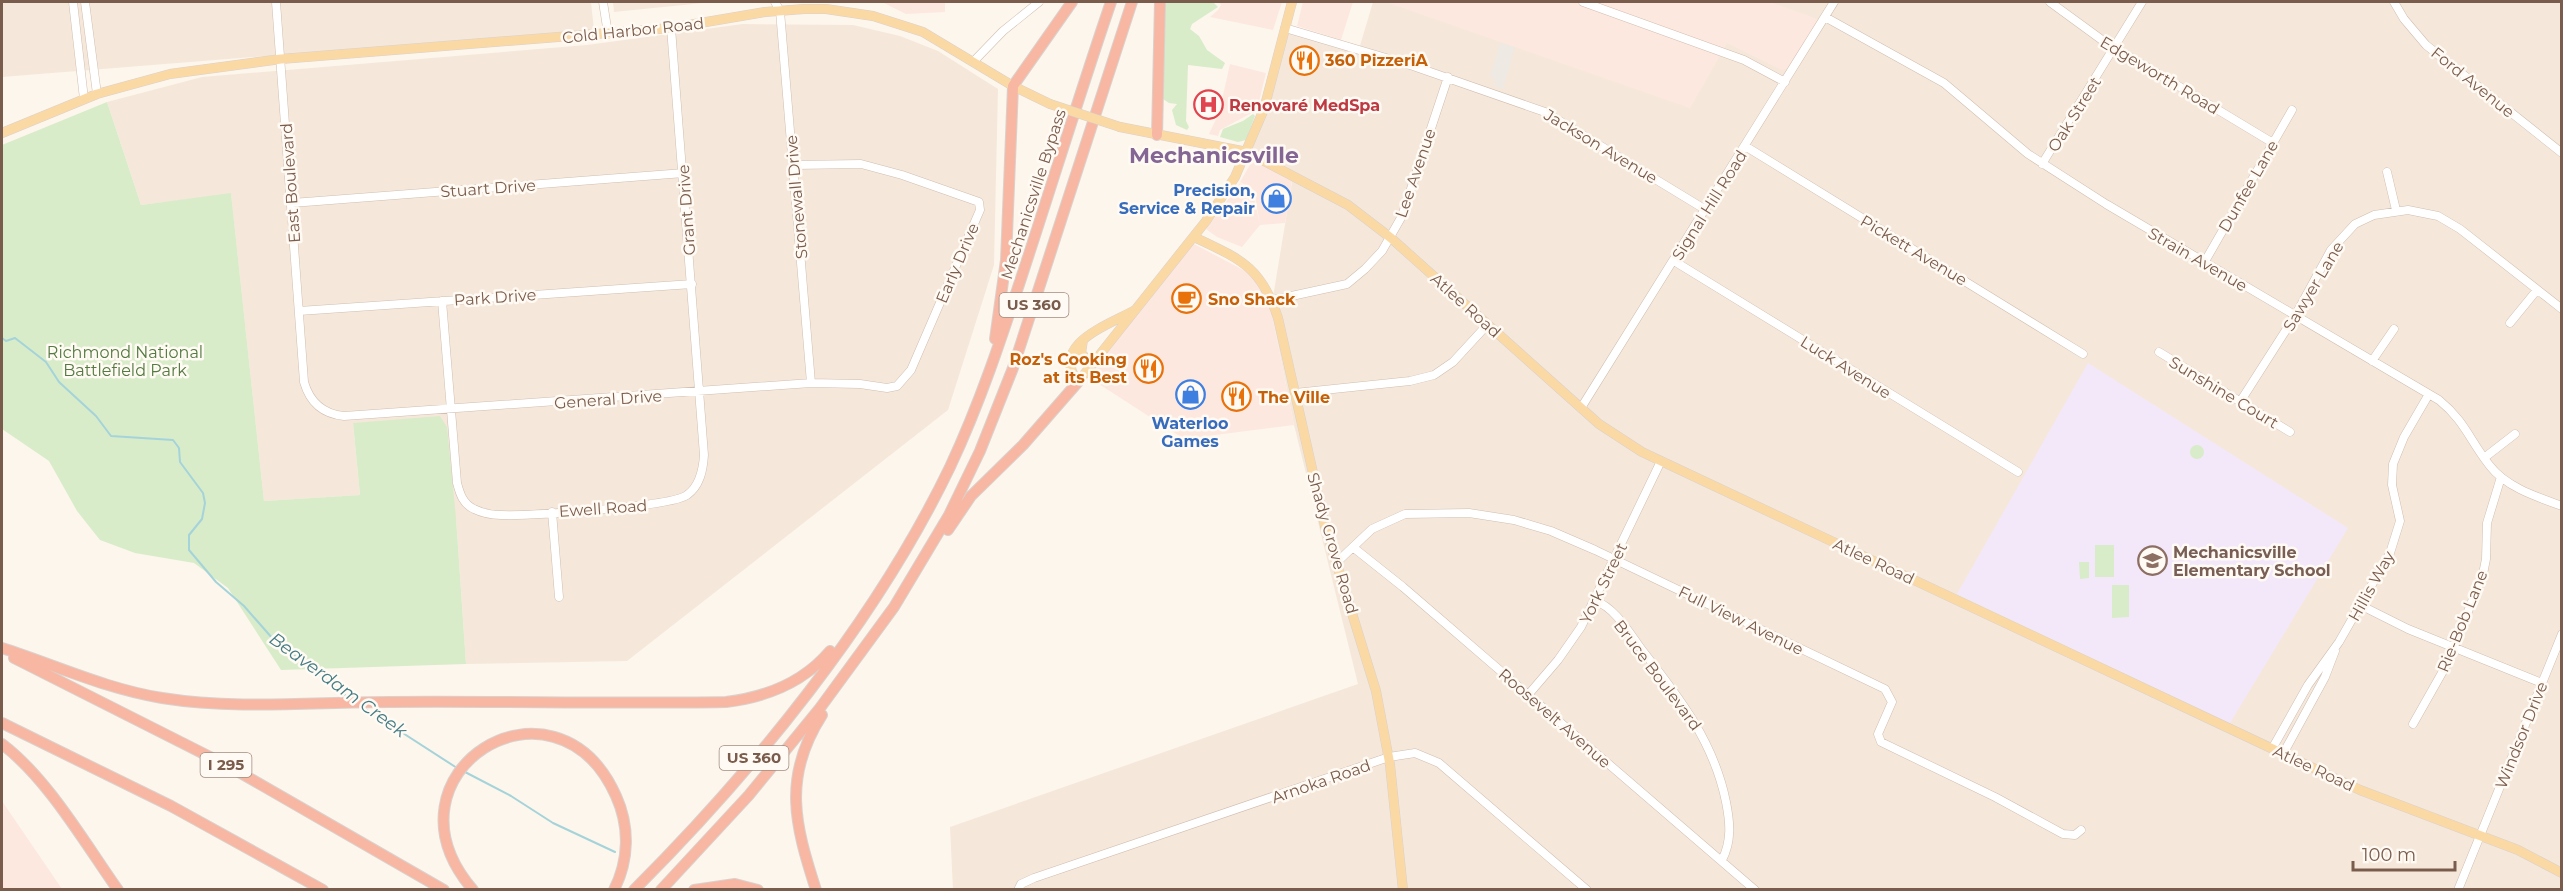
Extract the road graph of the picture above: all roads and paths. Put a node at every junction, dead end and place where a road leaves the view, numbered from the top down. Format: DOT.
graph roads {
  1 [pos="73,2"];
  2 [pos="85,2"];
  3 [pos="276,2"];
  4 [pos="603,2"];
  5 [pos="1039,2"];
  6 [pos="1072,2"];
  7 [pos="1111,2"];
  8 [pos="1132,2"];
  9 [pos="1160,2"];
  10 [pos="1292,2"];
  11 [pos="1583,2"];
  12 [pos="1834,2"];
  13 [pos="2050,2"];
  14 [pos="2142,2"];
  15 [pos="2394,2"];
  16 [pos="780,4"];
  17 [pos="1825,17"];
  18 [pos="671,28"];
  19 [pos="1285,28"];
  20 [pos="608,34"];
  21 [pos="2114,47"];
  22 [pos="281,59"];
  23 [pos="974,61"];
  24 [pos="1448,77"];
  25 [pos="1785,82"];
  26 [pos="1013,86"];
  27 [pos="97,94"];
  28 [pos="84,99"];
  29 [pos="2292,110"];
  30 [pos="2,134"];
  31 [pos="1157,135"];
  32 [pos="2273,142"];
  33 [pos="1745,146"];
  34 [pos="1247,152"];
  35 [pos="2562,153"];
  36 [pos="2042,164"];
  37 [pos="794,165"];
  38 [pos="2387,172"];
  39 [pos="684,173"];
  40 [pos="292,203"];
  41 [pos="1706,210"];
  42 [pos="2396,210"];
  43 [pos="1194,237"];
  44 [pos="1391,238"];
  45 [pos="1674,261"];
  46 [pos="2204,263"];
  47 [pos="692,284"];
  48 [pos="2537,290"];
  49 [pos="1273,300"];
  50 [pos="442,301"];
  51 [pos="2562,309"];
  52 [pos="1135,310"];
  53 [pos="299,311"];
  54 [pos="2295,316"];
  55 [pos="2510,323"];
  56 [pos="1488,324"];
  57 [pos="2394,329"];
  58 [pos="1084,338"];
  59 [pos="922,345"];
  60 [pos="2158,352"];
  61 [pos="2083,354"];
  62 [pos="2372,361"];
  63 [pos="303,365"];
  64 [pos="1092,365"];
  65 [pos="1078,382"];
  66 [pos="811,383"];
  67 [pos="699,392"];
  68 [pos="1295,393"];
  69 [pos="2429,394"];
  70 [pos="2240,402"];
  71 [pos="1581,408"];
  72 [pos="450,410"];
  73 [pos="2290,432"];
  74 [pos="2515,434"];
  75 [pos="961,442"];
  76 [pos="2484,458"];
  77 [pos="1661,461"];
  78 [pos="2018,472"];
  79 [pos="2501,477"];
  80 [pos="2562,506"];
  81 [pos="552,512"];
  82 [pos="916,532"];
  83 [pos="1353,548"];
  84 [pos="1615,559"];
  85 [pos="1336,563"];
  86 [pos="902,594"];
  87 [pos="559,597"];
  88 [pos="1595,601"];
  89 [pos="2360,605"];
  90 [pos="882,623"];
  91 [pos="2562,634"];
  92 [pos="2339,642"];
  93 [pos="2454,648"];
  94 [pos="2,650"];
  95 [pos="2542,683"];
  96 [pos="1528,695"];
  97 [pos="2,723"];
  98 [pos="2413,724"];
  99 [pos="2,744"];
  100 [pos="2272,749"];
  101 [pos="2283,754"];
  102 [pos="1389,757"];
  103 [pos="2081,830"];
  104 [pos="2481,837"];
  105 [pos="1722,860"];
  106 [pos="2562,873"];
  107 [pos="1018,888"];
  108 [pos="1401,889"];
  109 [pos="118,890"];
  110 [pos="323,890"];
  111 [pos="444,890"];
  112 [pos="473,890"];
  113 [pos="614,890"];
  114 [pos="634,890"];
  115 [pos="661,890"];
  116 [pos="694,890"];
  117 [pos="758,890"];
  118 [pos="816,890"];
  119 [pos="1587,890"];
  120 [pos="1755,890"];
  121 [pos="2458,890"];
  1 -- 28 [label="street"];
  2 -- 27 [label="street"];
  3 -- 22 [label="street, East Boulevard"];
  4 -- 20 [label="street"];
  5 -- 23 [label="street"];
  6 -- 26 [label="highway"];
  7 -- 75 [label="highway, Mechanicsville Bypass / US 360"];
  8 -- 86 [label="highway, Mechanicsville Bypass / US 360"];
  9 -- 31 [label="highway"];
  10 -- 19 [label="main road"];
  11 -- 25 [label="street"];
  12 -- 17 [label="street, Signal Hill Road"];
  13 -- 21 [label="street, Edgeworth Road"];
  14 -- 21 [label="street, Oak Street"];
  15 -- 35 [label="street, Ford Avenue"];
  16 -- 18 [label="main road, Cold Harbor Road"];
  16 -- 23 [label="main road, Cold Harbor Road"];
  16 -- 37 [label="street, Stonewall Drive"];
  17 -- 25 [label="street, Signal Hill Road"];
  17 -- 36 [label="street, Strain Avenue"];
  18 -- 20 [label="main road, Cold Harbor Road"];
  18 -- 39 [label="street, Grant Drive"];
  19 -- 24 [label="street, Jackson Avenue"];
  19 -- 34 [label="main road"];
  20 -- 22 [label="main road, Cold Harbor Road"];
  21 -- 32 [label="street, Edgeworth Road"];
  21 -- 36 [label="street, Oak Street"];
  22 -- 27 [label="main road, Cold Harbor Road"];
  22 -- 40 [label="street, East Boulevard"];
  23 -- 26 [label="main road, Cold Harbor Road"];
  24 -- 41 [label="street, Jackson Avenue"];
  24 -- 44 [label="street, Lee Avenue"];
  25 -- 33 [label="street, Signal Hill Road"];
  26 -- 31 [label="main road, Cold Harbor Road, bridge"];
  26 -- 75 [label="highway"];
  27 -- 28 [label="main road, Cold Harbor Road"];
  28 -- 30 [label="main road, Cold Harbor Road"];
  29 -- 32 [label="street, Dunfee Lane"];
  31 -- 34 [label="main road, Cold Harbor Road"];
  32 -- 46 [label="street, Dunfee Lane"];
  33 -- 41 [label="street, Signal Hill Road"];
  33 -- 61 [label="street, Pickett Avenue"];
  34 -- 43 [label="main road"];
  34 -- 44 [label="main road, Atlee Road"];
  36 -- 46 [label="street, Strain Avenue"];
  37 -- 59 [label="street, Early Drive"];
  37 -- 66 [label="street, Stonewall Drive"];
  38 -- 42 [label="street"];
  39 -- 40 [label="street, Stuart Drive"];
  39 -- 47 [label="street, Grant Drive"];
  40 -- 53 [label="street, East Boulevard"];
  41 -- 45 [label="street, Signal Hill Road"];
  42 -- 48 [label="street, Sawyer Lane"];
  42 -- 54 [label="street, Sawyer Lane"];
  43 -- 49 [label="main road, Shady Grove Road"];
  43 -- 52 [label="main road"];
  44 -- 49 [label="street, Lee Avenue"];
  44 -- 56 [label="main road, Atlee Road"];
  45 -- 71 [label="street, Signal Hill Road"];
  45 -- 78 [label="street, Luck Avenue"];
  46 -- 54 [label="street, Strain Avenue"];
  47 -- 50 [label="street, Park Drive"];
  47 -- 67 [label="street, Grant Drive"];
  48 -- 51 [label="street, Sawyer Lane"];
  48 -- 55 [label="street"];
  49 -- 68 [label="main road, Shady Grove Road"];
  50 -- 53 [label="street, Park Drive"];
  50 -- 72 [label="street, Ewell Road"];
  52 -- 58 [label="main road"];
  52 -- 64 [label="main road"];
  53 -- 63 [label="street, East Boulevard"];
  54 -- 62 [label="street, Strain Avenue"];
  54 -- 70 [label="street, Sawyer Lane"];
  56 -- 68 [label="street"];
  56 -- 71 [label="main road, Atlee Road"];
  57 -- 62 [label="street"];
  58 -- 64 [label="main road"];
  58 -- 65 [label="main road"];
  59 -- 66 [label="street, General Drive"];
  60 -- 70 [label="street, Sunshine Court"];
  62 -- 69 [label="street, Strain Avenue"];
  63 -- 72 [label="street, General Drive"];
  64 -- 65 [label="main road"];
  65 -- 86 [label="highway"];
  66 -- 67 [label="street, General Drive"];
  67 -- 72 [label="street, General Drive"];
  67 -- 81 [label="street, Ewell Road"];
  68 -- 85 [label="main road, Shady Grove Road"];
  69 -- 76 [label="street, Strain Avenue"];
  69 -- 89 [label="street, Hillis Way"];
  70 -- 73 [label="street, Sunshine Court"];
  71 -- 77 [label="main road, Atlee Road"];
  72 -- 81 [label="street, Ewell Road"];
  74 -- 76 [label="street"];
  75 -- 82 [label="highway, Mechanicsville Bypass / US 360"];
  76 -- 79 [label="street, Strain Avenue"];
  77 -- 84 [label="street, York Street"];
  77 -- 100 [label="main road, Atlee Road"];
  79 -- 80 [label="street, Strain Avenue"];
  79 -- 93 [label="street, Rie-Bob Lane"];
  81 -- 87 [label="street"];
  82 -- 94 [label="highway"];
  82 -- 114 [label="highway, Mechanicsville Bypass / US 360"];
  83 -- 84 [label="street, Full View Avenue"];
  83 -- 85 [label="street, Full View Avenue"];
  83 -- 96 [label="street, Roosevelt Avenue"];
  84 -- 88 [label="street, York Street"];
  84 -- 103 [label="street, Full View Avenue"];
  85 -- 102 [label="main road, Shady Grove Road"];
  86 -- 90 [label="highway, US 360"];
  88 -- 96 [label="street, York Street"];
  88 -- 105 [label="street, Bruce Boulevard"];
  89 -- 92 [label="street, Hillis Way"];
  89 -- 93 [label="street"];
  90 -- 115 [label="highway, US 360"];
  90 -- 118 [label="highway"];
  91 -- 95 [label="street, Windsor Drive"];
  92 -- 100 [label="street, Hillis Way"];
  92 -- 101 [label="street, Hillis Way"];
  93 -- 95 [label="street"];
  93 -- 98 [label="street, Rie-Bob Lane"];
  94 -- 111 [label="highway, I 295"];
  95 -- 104 [label="street, Windsor Drive"];
  96 -- 105 [label="street, Roosevelt Avenue"];
  97 -- 110 [label="highway"];
  99 -- 109 [label="highway"];
  100 -- 101 [label="main road, Atlee Road"];
  101 -- 104 [label="main road, Atlee Road"];
  102 -- 107 [label="street, Arnoka Road"];
  102 -- 108 [label="main road, Shady Grove Road"];
  102 -- 119 [label="street, Arnoka Road"];
  104 -- 106 [label="main road, Atlee Road"];
  104 -- 121 [label="street, Windsor Drive"];
  105 -- 120 [label="street, Roosevelt Avenue"];
  112 -- 113 [label="highway"];
  116 -- 117 [label="highway"];
}
